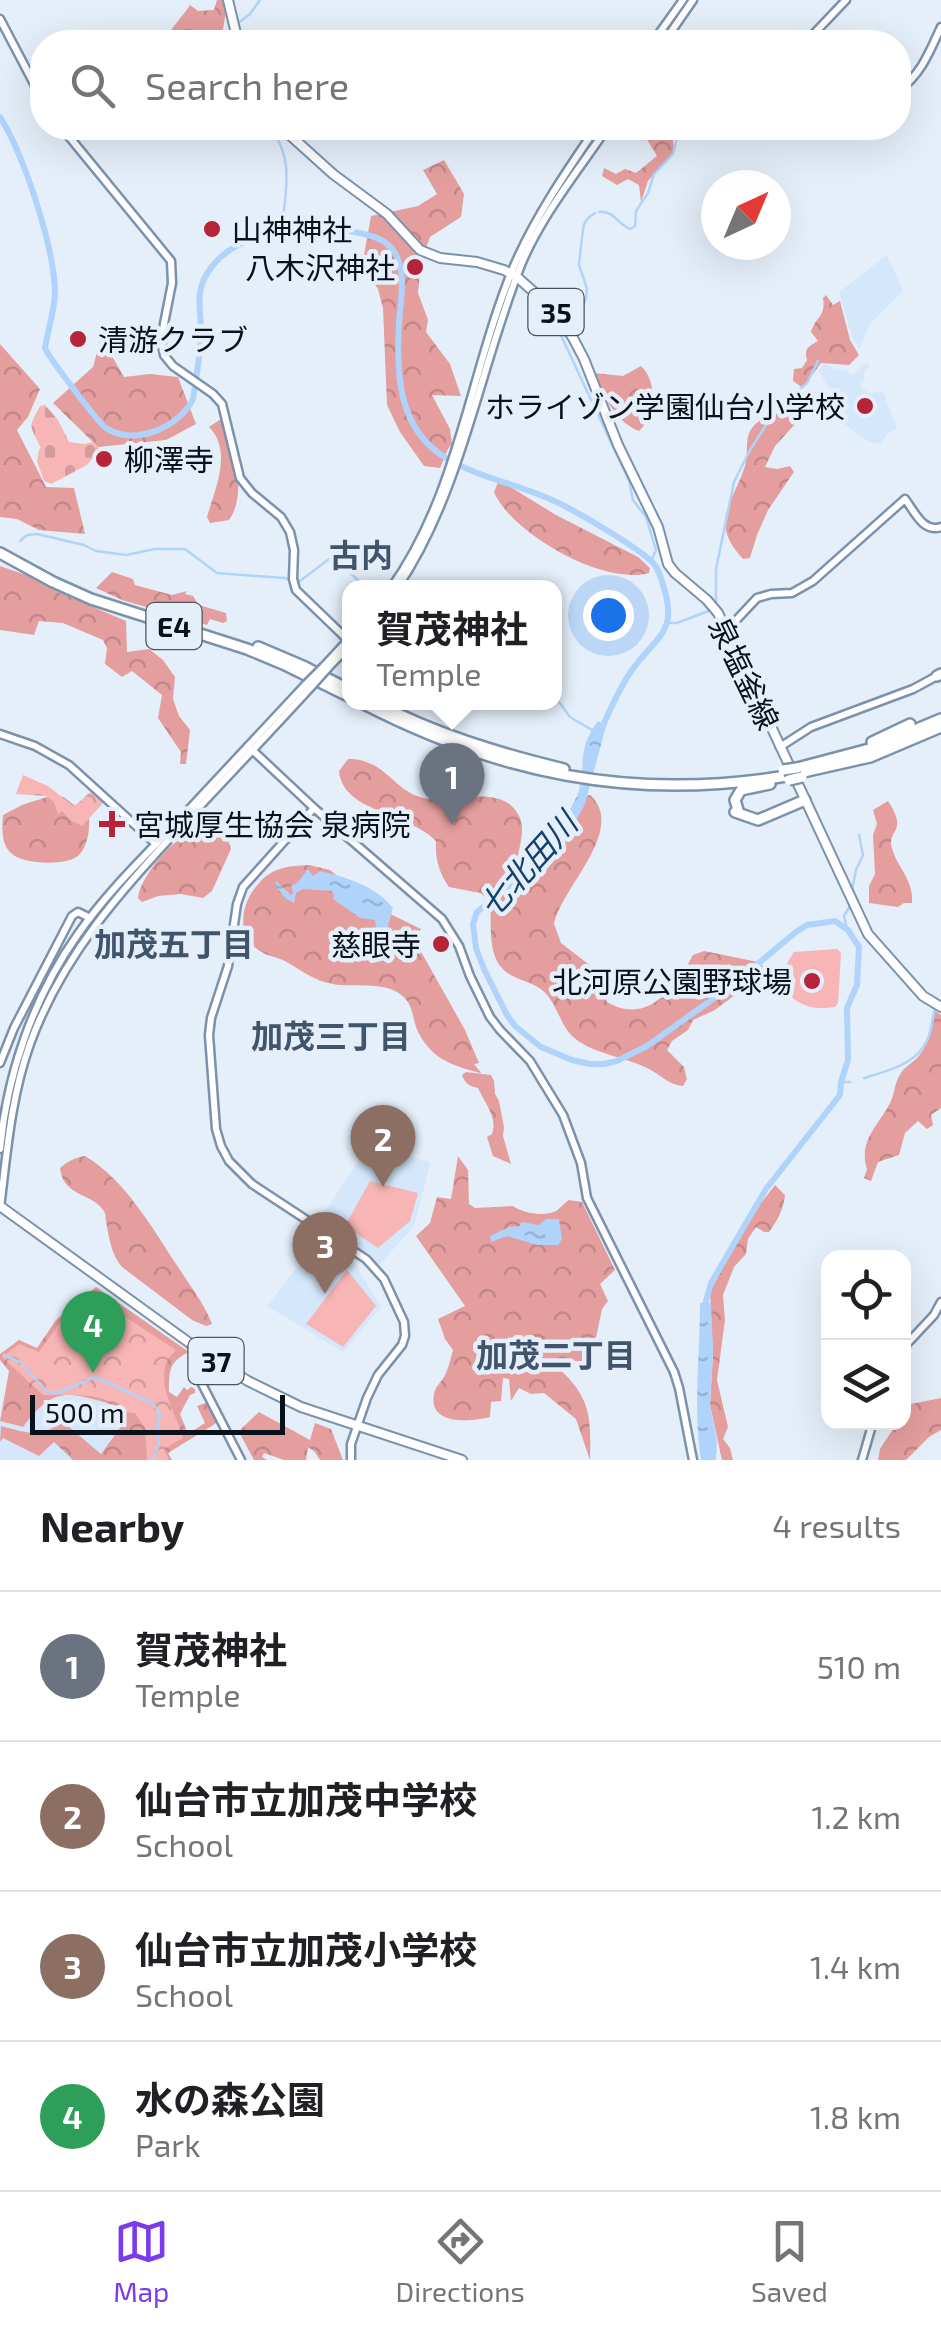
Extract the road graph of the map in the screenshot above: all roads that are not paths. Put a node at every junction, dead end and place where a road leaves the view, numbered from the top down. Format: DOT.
graph roads {
  1 [pos="228,0"];
  2 [pos="683,0"];
  3 [pos="693,0"];
  4 [pos="846,0"];
  5 [pos="0,19"];
  6 [pos="941,27"];
  7 [pos="235,30"];
  8 [pos="662,30"];
  9 [pos="672,30"];
  10 [pos="818,30"];
  11 [pos="30,76"];
  12 [pos="911,80"];
  13 [pos="72,140"];
  14 [pos="296,140"];
  15 [pos="588,140"];
  16 [pos="599,140"];
  17 [pos="514,276"];
  18 [pos="941,527"];
  19 [pos="0,550"];
  20 [pos="398,580"];
  21 [pos="726,631"];
  22 [pos="342,635"];
  23 [pos="342,650"];
  24 [pos="939,675"];
  25 [pos="342,688"];
  26 [pos="376,710"];
  27 [pos="391,710"];
  28 [pos="941,719"];
  29 [pos="910,724"];
  30 [pos="941,726"];
  31 [pos="0,734"];
  32 [pos="780,747"];
  33 [pos="250,748"];
  34 [pos="813,764"];
  35 [pos="563,772"];
  36 [pos="799,773"];
  37 [pos="786,775"];
  38 [pos="616,779"];
  39 [pos="634,784"];
  40 [pos="694,792"];
  41 [pos="805,800"];
  42 [pos="314,808"];
  43 [pos="158,846"];
  44 [pos="90,918"];
  45 [pos="938,1006"];
  46 [pos="0,1063"];
  47 [pos="0,1149"];
  48 [pos="0,1208"];
  49 [pos="941,1302"];
  50 [pos="910,1340"];
  51 [pos="206,1357"];
  52 [pos="357,1428"];
  53 [pos="871,1430"];
  54 [pos="242,1460"];
  55 [pos="351,1460"];
  56 [pos="448,1460"];
  57 [pos="462,1460"];
  58 [pos="693,1460"];
  59 [pos="862,1460"];
  1 -- 7 [label="main road"];
  2 -- 8 [label="street"];
  3 -- 9 [label="street"];
  4 -- 10 [label="street"];
  5 -- 11 [label="street"];
  6 -- 12 [label="street"];
  13 -- 22 [label="street"];
  14 -- 17 [label="main road, 泉塩釜線 / 35"];
  15 -- 17 [label="street"];
  16 -- 17 [label="street"];
  17 -- 20 [label="street"];
  17 -- 21 [label="main road, 泉塩釜線 / 35"];
  18 -- 21 [label="street"];
  19 -- 25 [label="highway, E4"];
  21 -- 32 [label="main road, 泉塩釜線 / 35"];
  23 -- 33 [label="street, bridge"];
  24 -- 32 [label="street"];
  26 -- 35 [label="highway"];
  27 -- 35 [label="highway"];
  28 -- 34 [label="highway"];
  29 -- 34 [label="highway"];
  30 -- 36 [label="highway"];
  31 -- 43 [label="street"];
  32 -- 41 [label="main road, 泉塩釜線 / 35"];
  33 -- 42 [label="street"];
  33 -- 43 [label="street"];
  34 -- 36 [label="highway"];
  35 -- 38 [label="highway"];
  36 -- 37 [label="highway, bridge"];
  37 -- 38 [label="highway"];
  37 -- 39 [label="highway"];
  37 -- 41 [label="highway"];
  38 -- 39 [label="highway"];
  39 -- 40 [label="highway"];
  41 -- 45 [label="main road, 泉塩釜線 / 35"];
  42 -- 52 [label="street"];
  42 -- 58 [label="street"];
  43 -- 44 [label="street"];
  43 -- 48 [label="street"];
  44 -- 46 [label="street"];
  44 -- 47 [label="street"];
  48 -- 51 [label="main road, 37"];
  49 -- 50 [label="street"];
  51 -- 52 [label="main road, 37"];
  51 -- 54 [label="street"];
  52 -- 55 [label="street"];
  52 -- 56 [label="main road, 37"];
  52 -- 57 [label="main road, 37"];
  53 -- 59 [label="street"];
}
